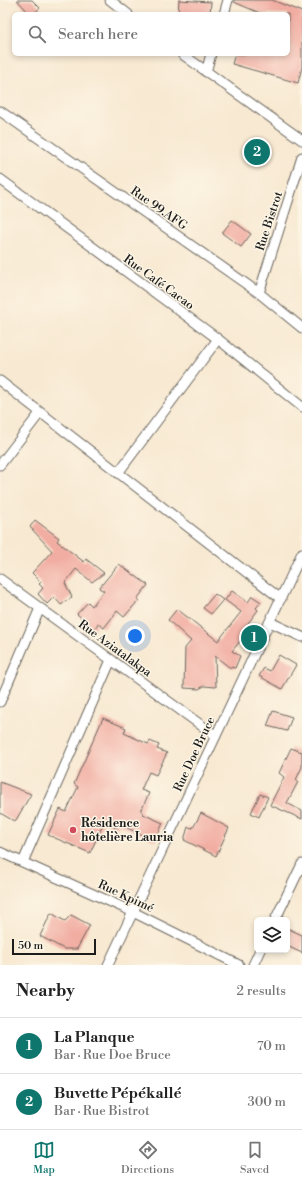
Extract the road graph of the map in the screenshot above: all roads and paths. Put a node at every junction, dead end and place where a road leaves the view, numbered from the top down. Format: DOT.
graph roads {
  1 [pos="110,0"];
  2 [pos="228,0"];
  3 [pos="125,12"];
  4 [pos="225,12"];
  5 [pos="185,56"];
  6 [pos="210,56"];
  7 [pos="206,72"];
  8 [pos="0,111"];
  9 [pos="302,140"];
  10 [pos="302,157"];
  11 [pos="0,179"];
  12 [pos="259,293"];
  13 [pos="302,328"];
  14 [pos="218,339"];
  15 [pos="0,381"];
  16 [pos="302,406"];
  17 [pos="40,413"];
  18 [pos="0,465"];
  19 [pos="118,473"];
  20 [pos="302,553"];
  21 [pos="0,580"];
  22 [pos="281,598"];
  23 [pos="40,608"];
  24 [pos="270,622"];
  25 [pos="302,638"];
  26 [pos="111,660"];
  27 [pos="0,702"];
  28 [pos="216,736"];
  29 [pos="0,852"];
  30 [pos="23,862"];
  31 [pos="302,864"];
  32 [pos="133,912"];
  33 [pos="276,917"];
  34 [pos="258,953"];
  35 [pos="108,965"];
  36 [pos="239,965"];
  37 [pos="252,965"];
  1 -- 3 [label="street"];
  2 -- 4 [label="street"];
  5 -- 7 [label="street"];
  6 -- 7 [label="street"];
  7 -- 9 [label="street"];
  8 -- 12 [label="street, Rue 99.AFG"];
  10 -- 12 [label="street, Rue Bistrot"];
  11 -- 14 [label="street, Rue Café Cacao"];
  12 -- 13 [label="street, Rue 99.AFG"];
  14 -- 16 [label="street, Rue Café Cacao"];
  14 -- 19 [label="street"];
  15 -- 17 [label="street"];
  17 -- 18 [label="street"];
  17 -- 19 [label="street"];
  19 -- 22 [label="street"];
  20 -- 22 [label="street, Rue Doe Bruce"];
  21 -- 23 [label="street, Rue Aziatalakpa"];
  22 -- 24 [label="street, Rue Doe Bruce"];
  23 -- 26 [label="street, Rue Aziatalakpa"];
  23 -- 27 [label="street"];
  24 -- 25 [label="street"];
  24 -- 28 [label="street, Rue Doe Bruce"];
  26 -- 28 [label="street, Rue Aziatalakpa"];
  26 -- 30 [label="street"];
  28 -- 32 [label="street, Rue Doe Bruce"];
  29 -- 30 [label="street, Rue Kpimé"];
  30 -- 32 [label="street, Rue Kpimé"];
  31 -- 33 [label="street"];
  32 -- 35 [label="street, Rue Doe Bruce"];
  32 -- 36 [label="street, Rue Kpimé"];
  34 -- 37 [label="street"];
}
